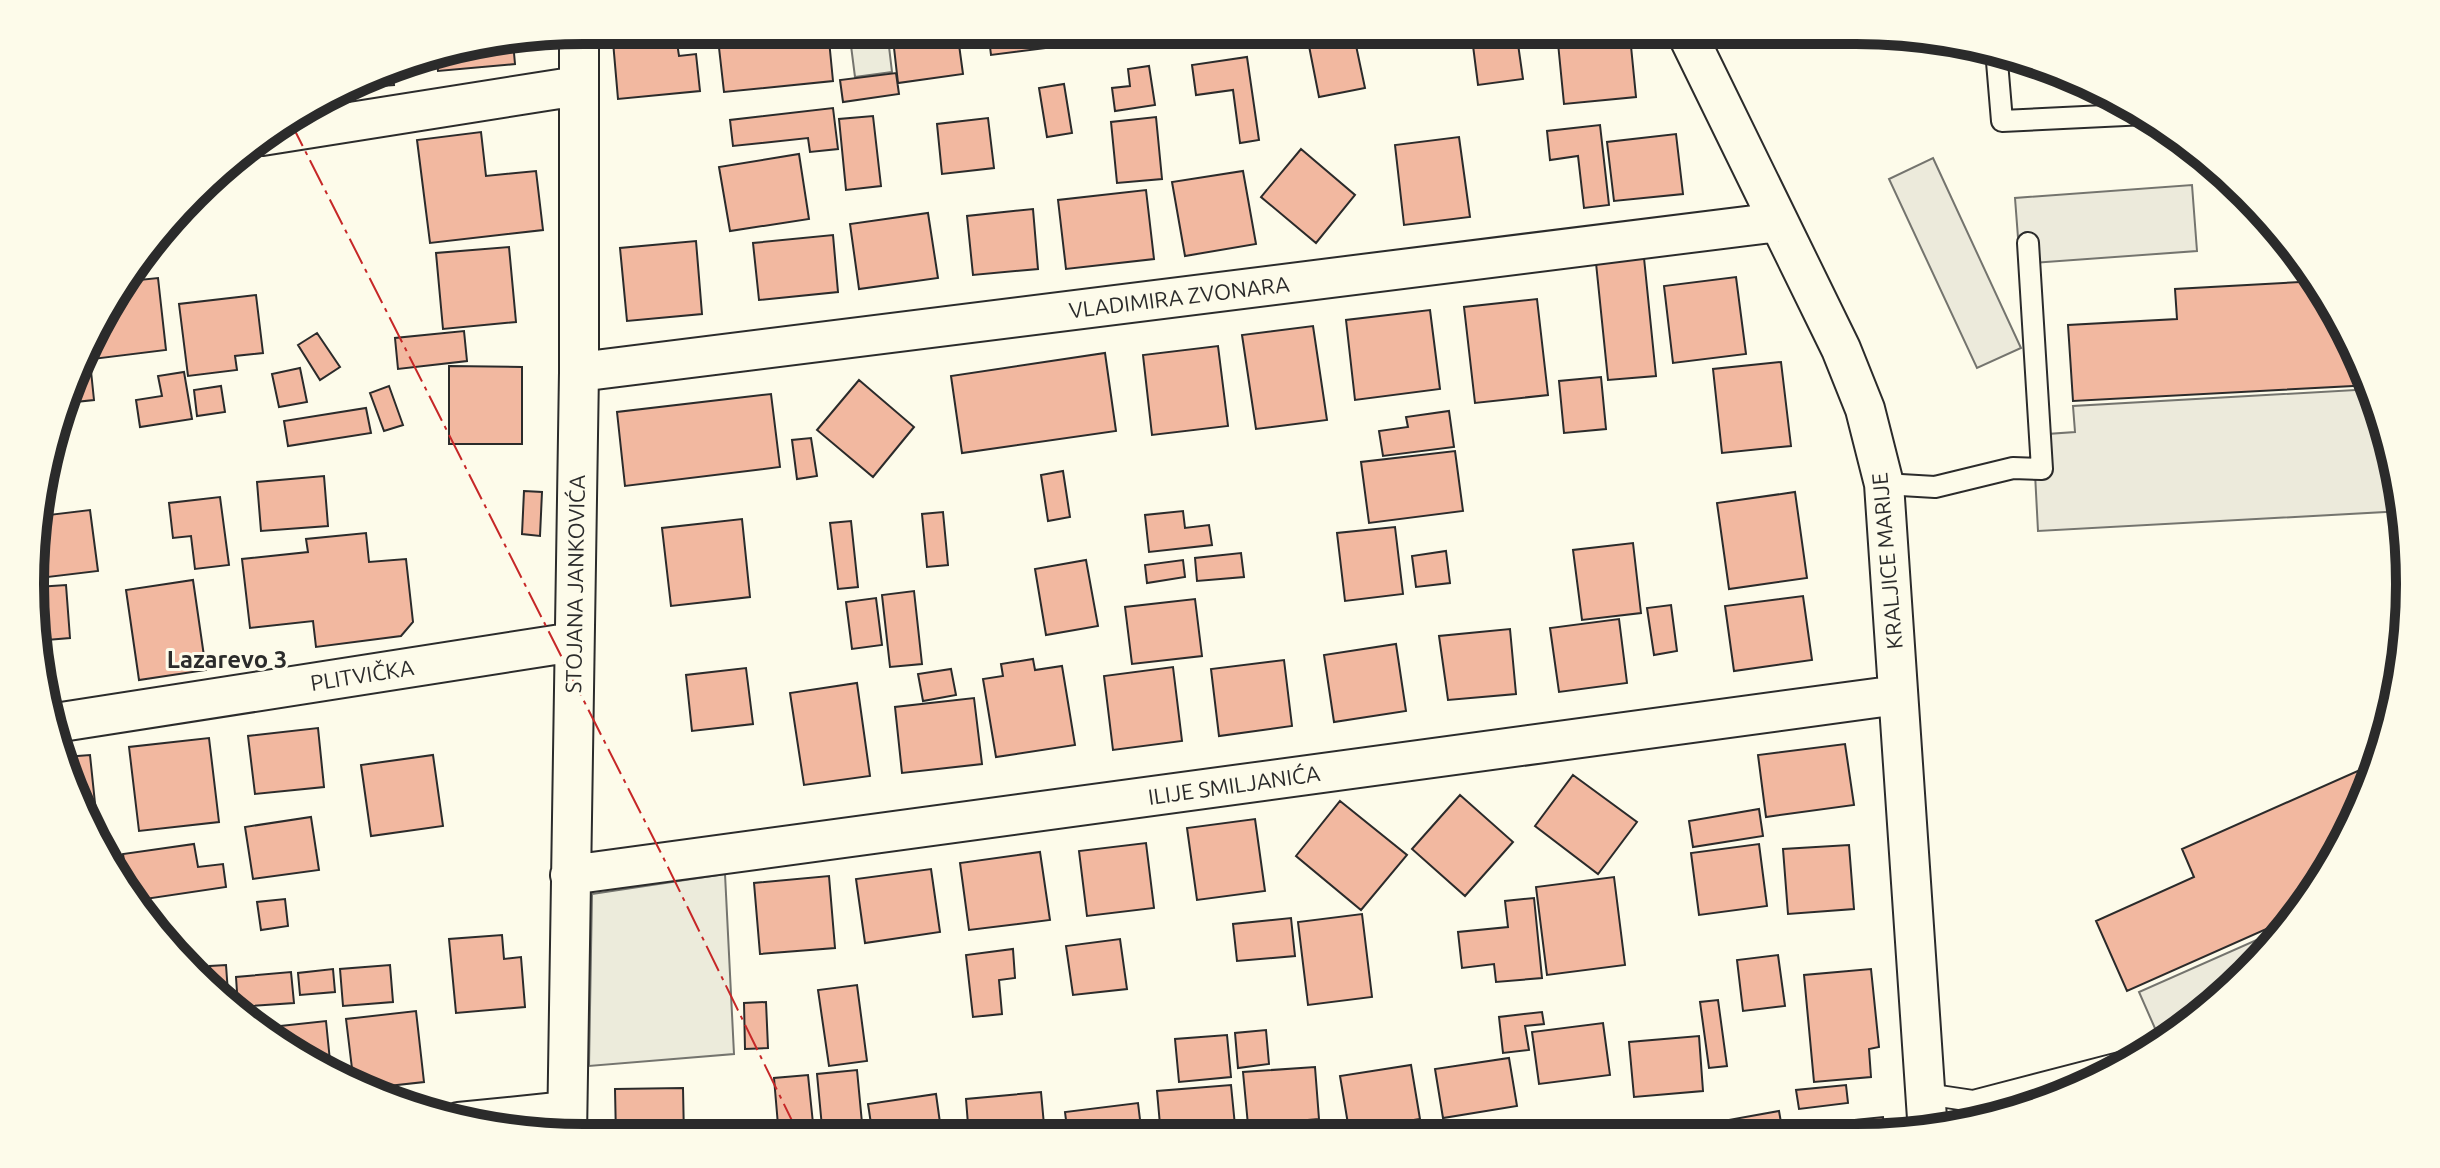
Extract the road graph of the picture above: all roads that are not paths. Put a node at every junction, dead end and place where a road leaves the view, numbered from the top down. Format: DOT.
graph roads {
  1 [pos="579,44"];
  2 [pos="1692,44"];
  3 [pos="1997,62"];
  4 [pos="578,86"];
  5 [pos="2124,115"];
  6 [pos="289,132"];
  7 [pos="1778,222"];
  8 [pos="2028,243"];
  9 [pos="579,372"];
  10 [pos="1884,484"];
  11 [pos="574,642"];
  12 [pos="1898,695"];
  13 [pos="62,722"];
  14 [pos="570,875"];
  15 [pos="2089,1071"];
  16 [pos="1926,1094"];
  17 [pos="1927,1119"];
  18 [pos="567,1124"];
  1 -- 4 [label="street, STOJANA JANKOVIĆA"];
  2 -- 7 [label="street, KRALJICE MARIJE"];
  3 -- 5 [label="lane"];
  4 -- 6 [label="street"];
  4 -- 9 [label="street, STOJANA JANKOVIĆA"];
  7 -- 9 [label="street, VLADIMIRA ZVONARA"];
  7 -- 10 [label="street, KRALJICE MARIJE"];
  8 -- 10 [label="lane"];
  9 -- 11 [label="street, STOJANA JANKOVIĆA"];
  10 -- 12 [label="street, KRALJICE MARIJE"];
  11 -- 13 [label="street, PLITVIČKA"];
  11 -- 14 [label="street, STOJANA JANKOVIĆA"];
  12 -- 14 [label="street, ILIJE SMILJANIĆA"];
  12 -- 16 [label="street, KRALJICE MARIJE"];
  14 -- 18 [label="street, STOJANA JANKOVIĆA"];
  15 -- 16 [label="lane"];
  16 -- 17 [label="street, KRALJICE MARIJE"];
}
